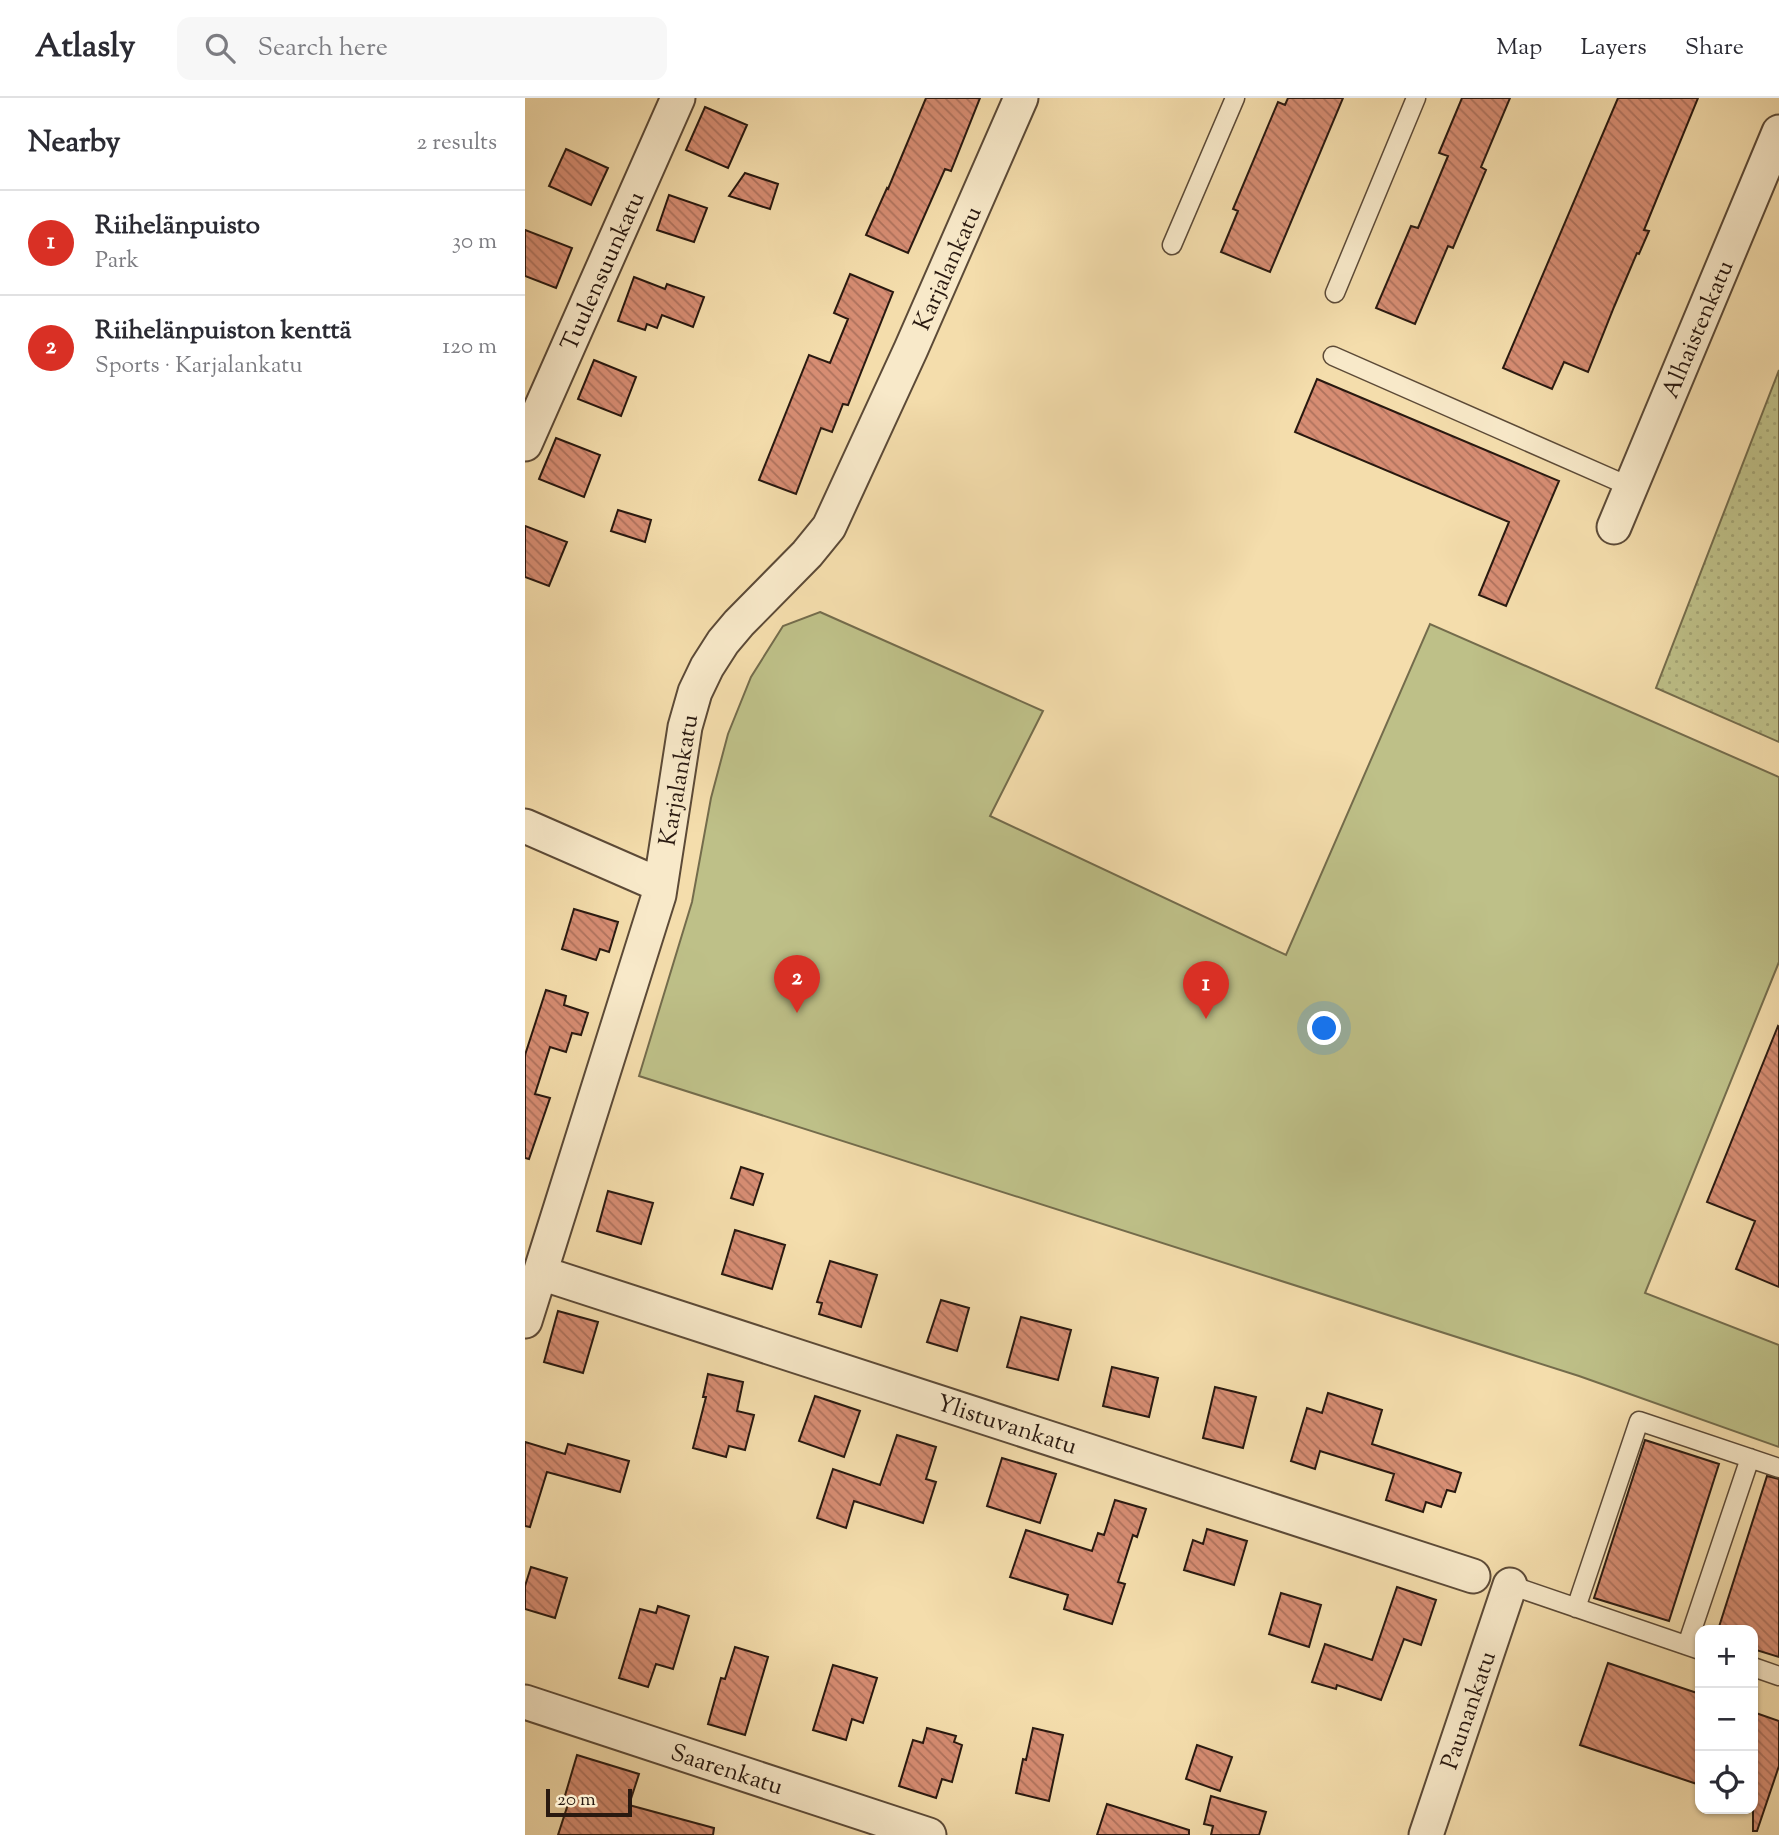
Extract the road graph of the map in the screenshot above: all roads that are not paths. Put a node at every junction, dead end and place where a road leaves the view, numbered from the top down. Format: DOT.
graph roads {
  1 [pos="678,98"];
  2 [pos="1021,98"];
  3 [pos="1235,98"];
  4 [pos="1416,98"];
  5 [pos="1779,131"];
  6 [pos="1172,245"];
  7 [pos="1335,293"];
  8 [pos="1333,356"];
  9 [pos="525,444"];
  10 [pos="1631,487"];
  11 [pos="1614,527"];
  12 [pos="525,826"];
  13 [pos="660,885"];
  14 [pos="541,1273"];
  15 [pos="525,1321"];
  16 [pos="1750,1458"];
  17 [pos="1779,1468"];
  18 [pos="1473,1576"];
  19 [pos="1510,1586"];
  20 [pos="1576,1608"];
  21 [pos="1694,1647"];
  22 [pos="1758,1669"];
  23 [pos="1779,1676"];
  24 [pos="525,1702"];
  25 [pos="929,1835"];
  26 [pos="1426,1835"];
  1 -- 9 [label="street, Tuulensuunkatu"];
  2 -- 13 [label="street, Karjalankatu"];
  3 -- 6 [label="lane"];
  4 -- 7 [label="lane"];
  5 -- 10 [label="street, Alhaistenkatu"];
  8 -- 10 [label="lane"];
  10 -- 11 [label="street, Alhaistenkatu"];
  12 -- 13 [label="street"];
  13 -- 14 [label="street, Karjalankatu"];
  14 -- 15 [label="street, Karjalankatu"];
  14 -- 18 [label="street, Ylistuvankatu"];
  16 -- 17 [label="lane"];
  16 -- 20 [label="lane"];
  16 -- 21 [label="lane"];
  19 -- 20 [label="lane"];
  19 -- 26 [label="street, Paunankatu"];
  20 -- 21 [label="lane"];
  22 -- 23 [label="lane"];
  24 -- 25 [label="street, Saarenkatu"];
}
